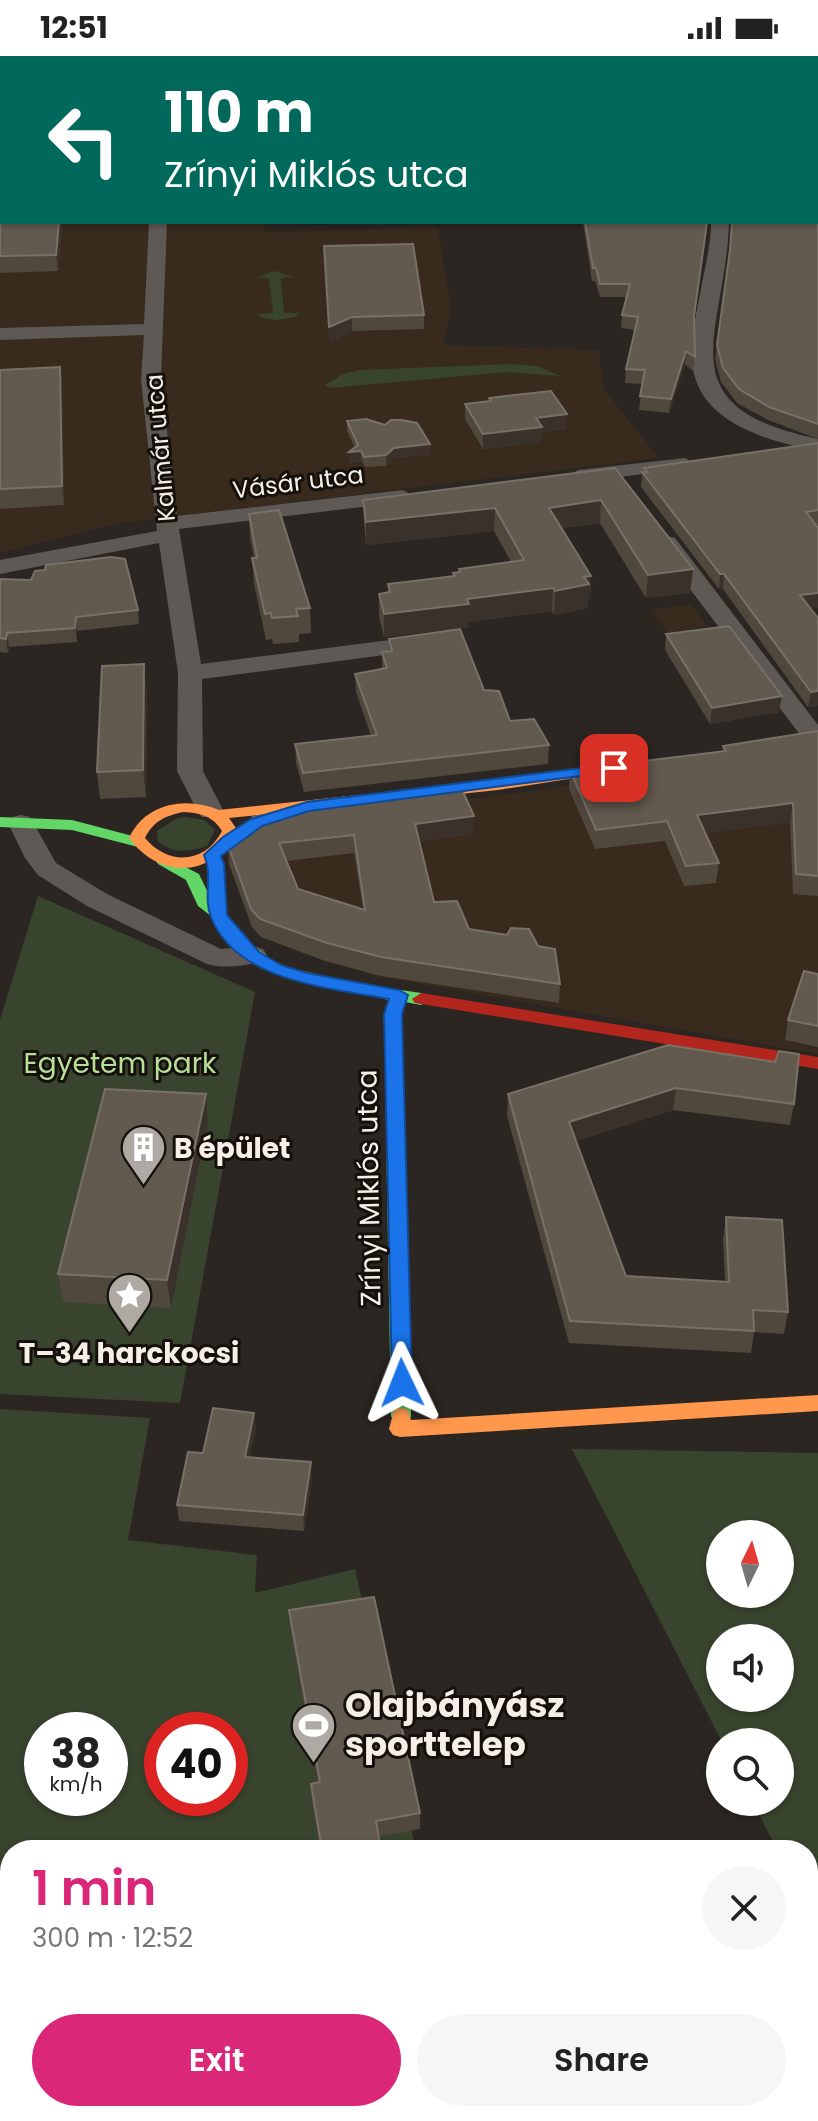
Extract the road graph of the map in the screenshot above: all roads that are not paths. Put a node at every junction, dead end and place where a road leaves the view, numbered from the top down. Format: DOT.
graph roads {
  1 [pos="158,224"];
  2 [pos="720,224"];
  3 [pos="153,329"];
  4 [pos="0,334"];
  5 [pos="818,446"];
  6 [pos="773,453"];
  7 [pos="699,462"];
  8 [pos="554,479"];
  9 [pos="417,494"];
  10 [pos="652,521"];
  11 [pos="167,530"];
  12 [pos="0,567"];
  13 [pos="457,638"];
  14 [pos="190,673"];
  15 [pos="812,739"];
  16 [pos="650,763"];
  17 [pos="190,771"];
  18 [pos="307,807"];
  19 [pos="214,813"];
  20 [pos="157,814"];
  21 [pos="72,825"];
  22 [pos="17,829"];
  23 [pos="228,840"];
  24 [pos="138,842"];
  25 [pos="164,861"];
  26 [pos="215,870"];
  27 [pos="217,912"];
  28 [pos="253,955"];
  29 [pos="399,995"];
  30 [pos="818,1063"];
  31 [pos="818,1403"];
  1 -- 3 [label="street, Kalmár utca"];
  2 -- 5 [label="street"];
  3 -- 4 [label="street"];
  3 -- 11 [label="street, Kalmár utca"];
  5 -- 6 [label="street"];
  7 -- 8 [label="street"];
  9 -- 11 [label="street, Vásár utca"];
  10 -- 15 [label="street"];
  11 -- 12 [label="street, Vásár utca"];
  11 -- 14 [label="street, Kalmár utca"];
  13 -- 14 [label="street"];
  14 -- 17 [label="street, Kalmár utca"];
  16 -- 18 [label="street"];
  17 -- 19 [label="street, Kalmár utca"];
  17 -- 20 [label="street"];
  18 -- 19 [label="street"];
  18 -- 23 [label="street"];
  19 -- 20 [label="street"];
  19 -- 23 [label="street"];
  20 -- 21 [label="street"];
  20 -- 24 [label="street"];
  21 -- 22 [label="street"];
  21 -- 24 [label="street"];
  22 -- 28 [label="street"];
  23 -- 26 [label="street"];
  24 -- 25 [label="street"];
  25 -- 26 [label="street"];
  25 -- 27 [label="street"];
  26 -- 27 [label="street"];
  27 -- 28 [label="street"];
  28 -- 29 [label="street"];
  29 -- 30 [label="street"];
  29 -- 31 [label="street, Zrínyi Miklós utca"];
}
